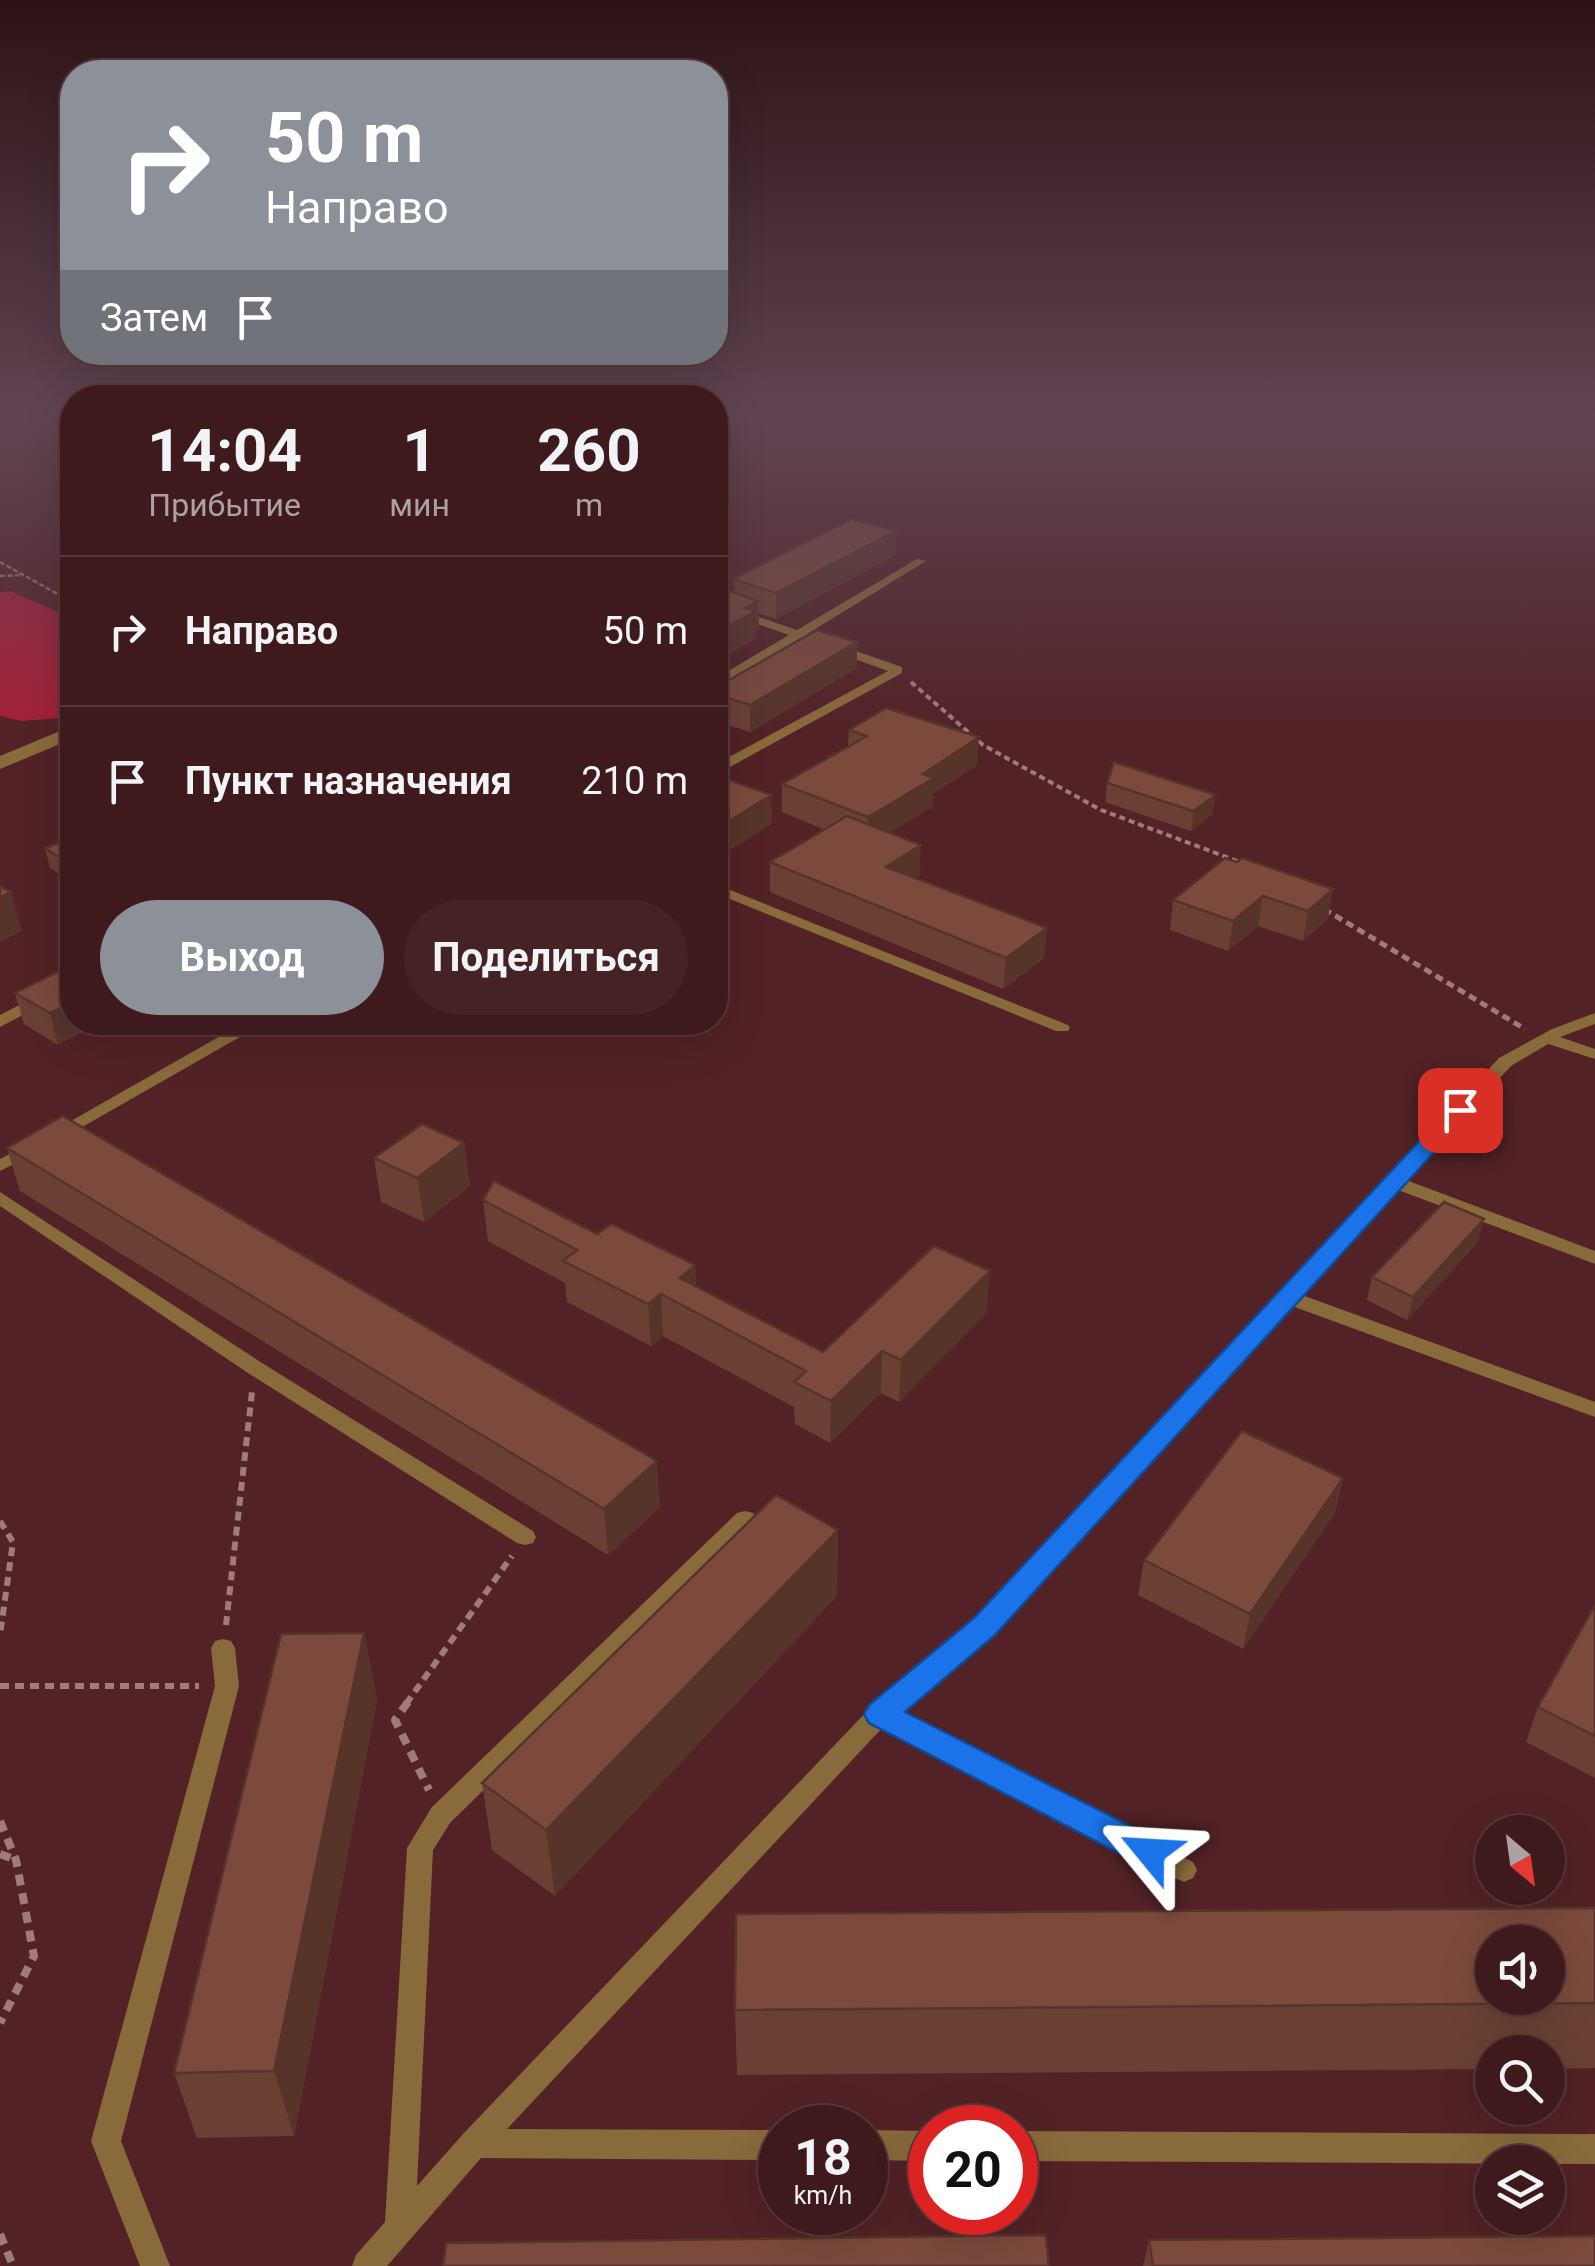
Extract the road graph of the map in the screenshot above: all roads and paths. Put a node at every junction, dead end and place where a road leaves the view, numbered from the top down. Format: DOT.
graph roads {
  1 [pos="0,562"];
  2 [pos="921,562"];
  3 [pos="27,575"];
  4 [pos="0,576"];
  5 [pos="60,595"];
  6 [pos="728,609"];
  7 [pos="800,634"];
  8 [pos="898,670"];
  9 [pos="728,676"];
  10 [pos="60,737"];
  11 [pos="730,762"];
  12 [pos="0,763"];
  13 [pos="1253,868"];
  14 [pos="728,893"];
  15 [pos="1319,906"];
  16 [pos="60,990"];
  17 [pos="1595,1018"];
  18 [pos="0,1022"];
  19 [pos="1062,1028"];
  20 [pos="235,1035"];
  21 [pos="1546,1038"];
  22 [pos="1595,1054"];
  23 [pos="0,1166"];
  24 [pos="1394,1182"];
  25 [pos="0,1198"];
  26 [pos="1595,1258"];
  27 [pos="1288,1297"];
  28 [pos="255,1368"];
  29 [pos="1595,1410"];
  30 [pos="745,1519"];
  31 [pos="0,1521"];
  32 [pos="525,1537"];
  33 [pos="0,1634"];
  34 [pos="223,1648"];
  35 [pos="0,1686"];
  36 [pos="228,1686"];
  37 [pos="880,1714"];
  38 [pos="441,1815"];
  39 [pos="0,1821"];
  40 [pos="0,1854"];
  41 [pos="16,1860"];
  42 [pos="1184,1870"];
  43 [pos="0,2022"];
  44 [pos="474,2143"];
  45 [pos="758,2145"];
  46 [pos="1038,2146"];
  47 [pos="1595,2149"];
  48 [pos="400,2226"];
  49 [pos="0,2234"];
  50 [pos="14,2266"];
  51 [pos="154,2266"];
  52 [pos="367,2266"];
  1 -- 3 [label="path"];
  2 -- 7 [label="lane"];
  3 -- 4 [label="path"];
  3 -- 5 [label="path"];
  6 -- 7 [label="lane"];
  7 -- 8 [label="lane"];
  7 -- 9 [label="lane"];
  8 -- 11 [label="lane"];
  8 -- 13 [label="path"];
  10 -- 12 [label="street"];
  14 -- 19 [label="lane"];
  15 -- 21 [label="path"];
  16 -- 18 [label="lane"];
  17 -- 21 [label="lane"];
  20 -- 23 [label="lane"];
  21 -- 22 [label="lane"];
  21 -- 24 [label="lane"];
  24 -- 26 [label="lane"];
  24 -- 27 [label="lane"];
  25 -- 28 [label="lane"];
  27 -- 29 [label="lane"];
  27 -- 37 [label="lane"];
  28 -- 32 [label="lane"];
  28 -- 34 [label="path"];
  30 -- 38 [label="lane"];
  31 -- 33 [label="path"];
  32 -- 38 [label="path"];
  34 -- 36 [label="lane"];
  35 -- 36 [label="path"];
  36 -- 51 [label="lane"];
  37 -- 42 [label="lane"];
  37 -- 44 [label="lane"];
  38 -- 48 [label="lane"];
  39 -- 41 [label="path"];
  40 -- 41 [label="path"];
  41 -- 43 [label="path"];
  44 -- 45 [label="lane"];
  44 -- 48 [label="lane"];
  46 -- 47 [label="lane"];
  48 -- 52 [label="lane"];
  49 -- 50 [label="path"];
}
